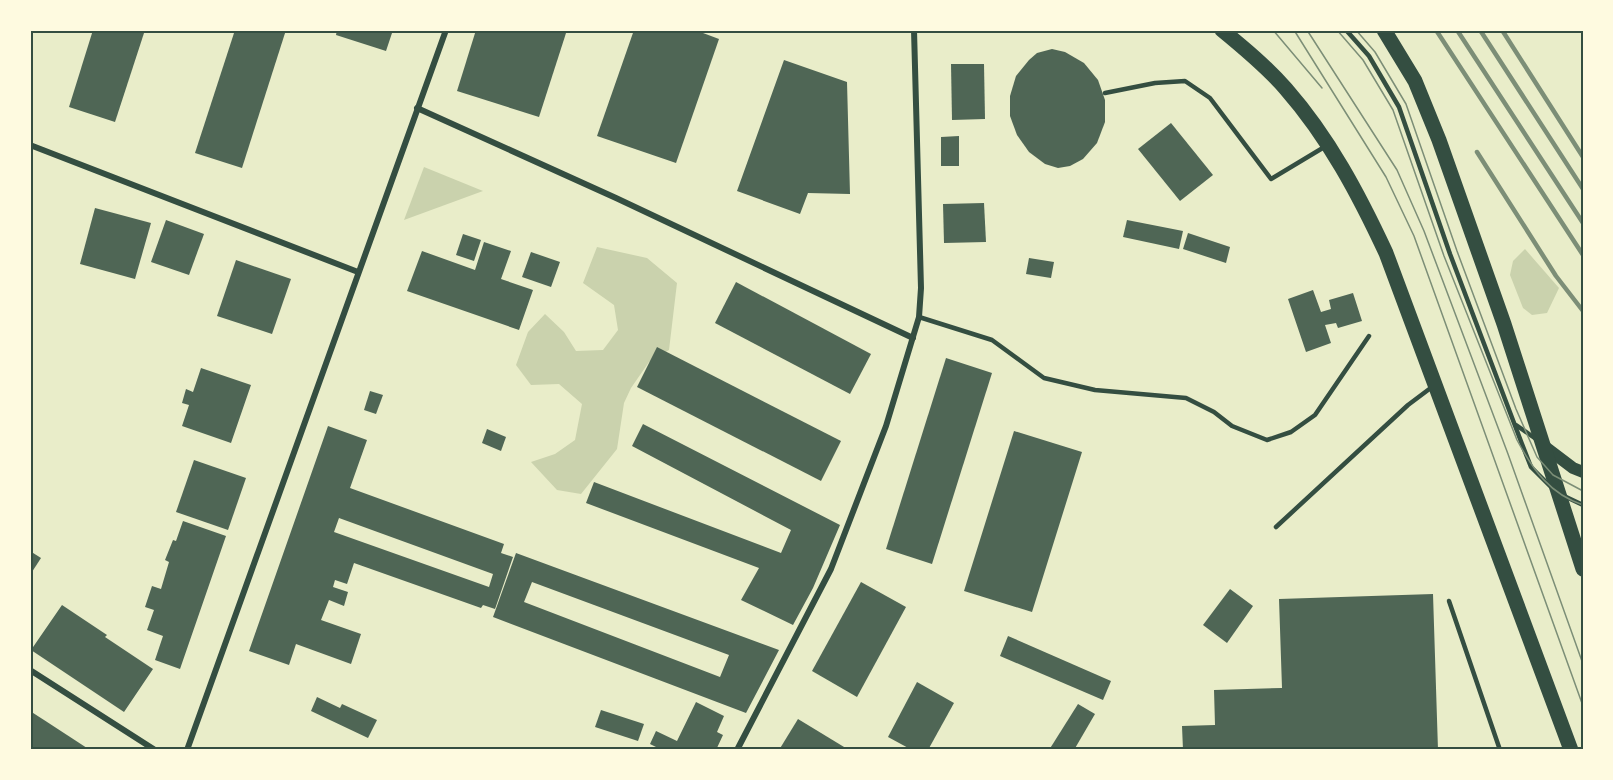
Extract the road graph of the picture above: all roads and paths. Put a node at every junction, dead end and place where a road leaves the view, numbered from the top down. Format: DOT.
graph roads {
  1 [pos="446,30"];
  2 [pos="914,30"];
  3 [pos="1222,30"];
  4 [pos="1346,30"];
  5 [pos="1384,30"];
  6 [pos="1105,93"];
  7 [pos="417,108"];
  8 [pos="30,145"];
  9 [pos="1329,145"];
  10 [pos="358,272"];
  11 [pos="919,317"];
  12 [pos="1368,336"];
  13 [pos="914,338"];
  14 [pos="1434,385"];
  15 [pos="1516,424"];
  16 [pos="1544,446"];
  17 [pos="1583,472"];
  18 [pos="1558,494"];
  19 [pos="1583,505"];
  20 [pos="1276,527"];
  21 [pos="1583,569"];
  22 [pos="1449,601"];
  23 [pos="30,670"];
  24 [pos="155,750"];
  25 [pos="187,750"];
  26 [pos="737,750"];
  27 [pos="1500,750"];
  28 [pos="1571,750"];
  1 -- 7 [label="street"];
  2 -- 11 [label="street"];
  3 -- 9 [label="main road"];
  4 -- 15 [label="lane"];
  5 -- 16 [label="main road"];
  6 -- 9 [label="lane"];
  7 -- 10 [label="street"];
  7 -- 13 [label="street"];
  8 -- 10 [label="street"];
  9 -- 14 [label="main road"];
  10 -- 25 [label="street"];
  11 -- 12 [label="lane"];
  11 -- 13 [label="street"];
  13 -- 26 [label="street"];
  14 -- 20 [label="lane"];
  14 -- 28 [label="main road"];
  15 -- 16 [label="lane"];
  15 -- 18 [label="lane"];
  16 -- 17 [label="main road"];
  16 -- 18 [label="main road"];
  18 -- 19 [label="lane"];
  18 -- 21 [label="main road"];
  22 -- 27 [label="lane"];
  23 -- 24 [label="street"];
}
